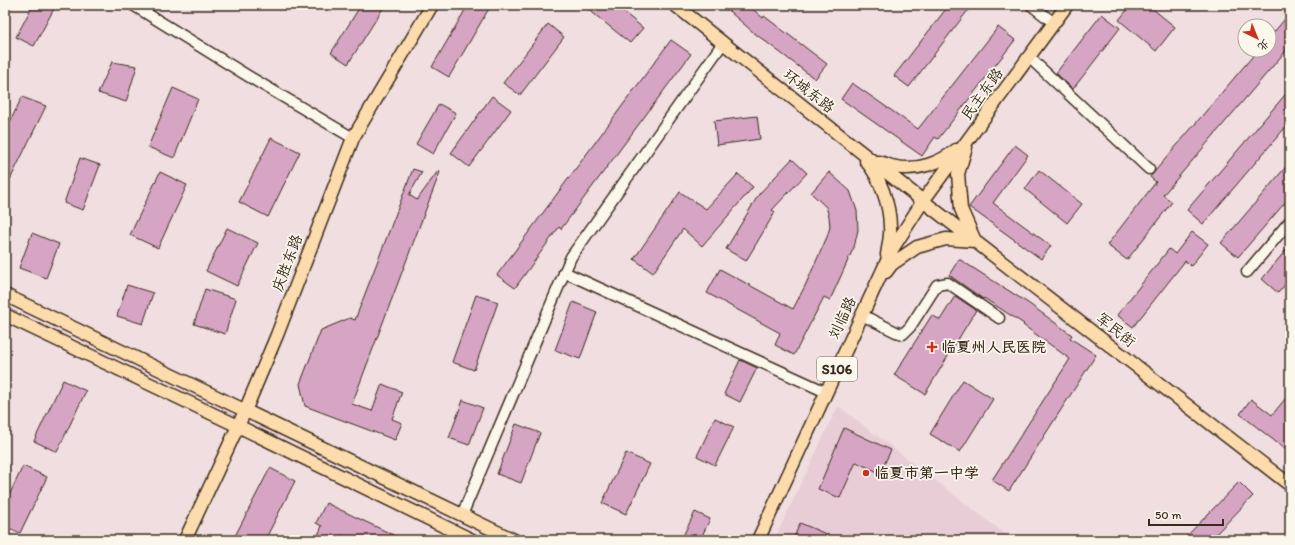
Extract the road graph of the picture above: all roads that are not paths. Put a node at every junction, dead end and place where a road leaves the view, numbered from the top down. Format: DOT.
graph roads {
  1 [pos="133,5"];
  2 [pos="432,5"];
  3 [pos="675,5"];
  4 [pos="1031,5"];
  5 [pos="1068,5"];
  6 [pos="1054,23"];
  7 [pos="723,43"];
  8 [pos="1032,60"];
  9 [pos="354,138"];
  10 [pos="968,140"];
  11 [pos="850,144"];
  12 [pos="1148,169"];
  13 [pos="923,201"];
  14 [pos="1290,221"];
  15 [pos="975,241"];
  16 [pos="564,272"];
  17 [pos="1247,272"];
  18 [pos="874,287"];
  19 [pos="5,296"];
  20 [pos="5,315"];
  21 [pos="862,315"];
  22 [pos="999,318"];
  23 [pos="826,392"];
  24 [pos="244,411"];
  25 [pos="238,426"];
  26 [pos="1290,485"];
  27 [pos="462,515"];
  28 [pos="185,540"];
  29 [pos="472,540"];
  30 [pos="514,540"];
  31 [pos="758,540"];
  1 -- 9 [label="street"];
  2 -- 9 [label="main road, 庆胜东路"];
  3 -- 7 [label="main road, 环城东路"];
  4 -- 6 [label="street"];
  5 -- 6 [label="main road, 民主东路 / S106"];
  6 -- 10 [label="main road, 民主东路 / S106"];
  7 -- 11 [label="main road, 环城东路"];
  7 -- 16 [label="street"];
  8 -- 12 [label="street"];
  9 -- 24 [label="main road, 庆胜东路"];
  10 -- 11 [label="main road"];
  10 -- 13 [label="main road, 民主东路 / S106"];
  10 -- 15 [label="main road"];
  11 -- 13 [label="main road, 环城东路"];
  11 -- 18 [label="main road"];
  13 -- 15 [label="main road, 军民街"];
  13 -- 18 [label="main road, 刘临路 / S106"];
  14 -- 17 [label="street"];
  15 -- 18 [label="main road"];
  15 -- 26 [label="main road, 军民街"];
  16 -- 23 [label="street"];
  16 -- 27 [label="street"];
  18 -- 21 [label="main road, 刘临路 / S106"];
  19 -- 24 [label="main road"];
  20 -- 25 [label="main road"];
  21 -- 22 [label="street"];
  21 -- 23 [label="main road, 刘临路 / S106"];
  23 -- 31 [label="main road, 刘临路 / S106"];
  24 -- 25 [label="main road, 庆胜东路"];
  24 -- 27 [label="main road"];
  25 -- 28 [label="main road, 庆胜东路"];
  25 -- 29 [label="main road"];
  27 -- 30 [label="main road"];
}
